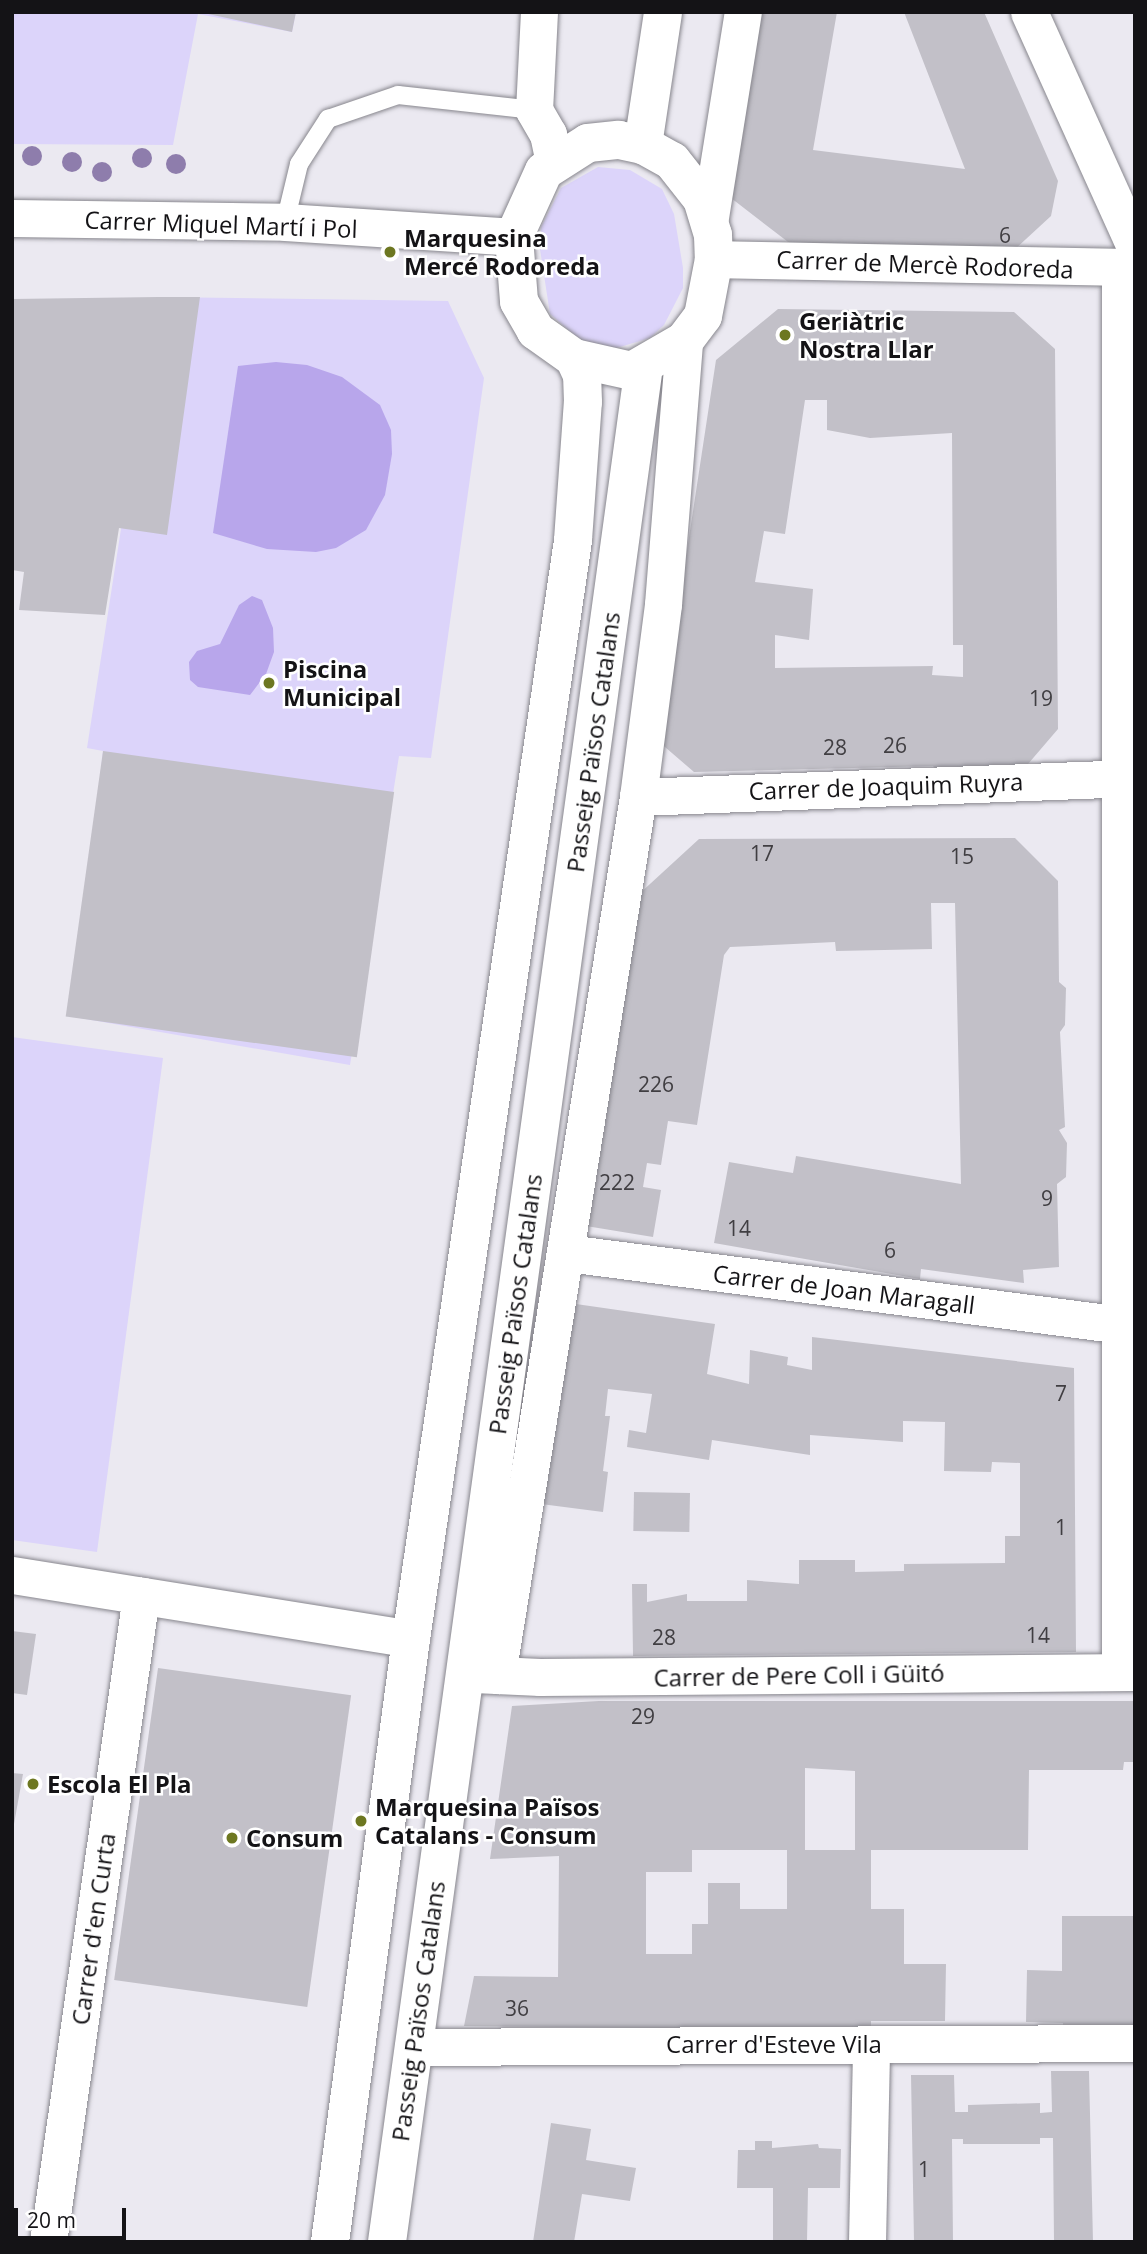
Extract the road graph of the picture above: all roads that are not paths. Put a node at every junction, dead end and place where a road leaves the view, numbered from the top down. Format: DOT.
graph roads {
  1 [pos="539,12"];
  2 [pos="663,12"];
  3 [pos="743,12"];
  4 [pos="1030,12"];
  5 [pos="534,110"];
  6 [pos="643,145"];
  7 [pos="554,162"];
  8 [pos="710,217"];
  9 [pos="12,219"];
  10 [pos="285,222"];
  11 [pos="513,237"];
  12 [pos="714,258"];
  13 [pos="1130,261"];
  14 [pos="684,341"];
  15 [pos="574,358"];
  16 [pos="644,366"];
  17 [pos="1126,778"];
  18 [pos="638,797"];
  19 [pos="567,1253"];
  20 [pos="1122,1325"];
  21 [pos="12,1575"];
  22 [pos="141,1596"];
  23 [pos="411,1639"];
  24 [pos="1127,1672"];
  25 [pos="480,1674"];
  26 [pos="1135,2043"];
  27 [pos="871,2044"];
  28 [pos="413,2047"];
  29 [pos="48,2242"];
  30 [pos="330,2242"];
  31 [pos="387,2242"];
  32 [pos="866,2242"];
  1 -- 5 [label="street"];
  2 -- 6 [label="main road"];
  3 -- 8 [label="street"];
  4 -- 13 [label="street"];
  5 -- 7 [label="street"];
  5 -- 10 [label="lane"];
  6 -- 7 [label="main road"];
  6 -- 8 [label="main road"];
  7 -- 11 [label="main road"];
  8 -- 12 [label="main road"];
  9 -- 10 [label="street, Carrer Miquel Martí i Pol"];
  10 -- 11 [label="street, Carrer Miquel Martí i Pol"];
  11 -- 15 [label="main road"];
  12 -- 13 [label="street, Carrer de Mercè Rodoreda"];
  12 -- 14 [label="main road"];
  13 -- 17 [label="street"];
  14 -- 16 [label="main road"];
  14 -- 18 [label="street, Passeig Països Catalans"];
  15 -- 16 [label="main road"];
  15 -- 23 [label="main road"];
  16 -- 25 [label="main road, Passeig Països Catalans"];
  17 -- 18 [label="street, Carrer de Joaquim Ruyra"];
  17 -- 20 [label="street"];
  18 -- 19 [label="street, Passeig Països Catalans"];
  19 -- 20 [label="street, Carrer de Joan Maragall"];
  19 -- 25 [label="street, Passeig Països Catalans"];
  20 -- 24 [label="street"];
  21 -- 22 [label="street"];
  22 -- 23 [label="street"];
  22 -- 29 [label="street, Carrer d'en Curta"];
  23 -- 30 [label="main road"];
  24 -- 25 [label="street, Carrer de Pere Coll i Güitó"];
  25 -- 28 [label="main road, Passeig Països Catalans"];
  26 -- 27 [label="street, Carrer d'Esteve Vila"];
  27 -- 28 [label="street, Carrer d'Esteve Vila"];
  27 -- 32 [label="street"];
  28 -- 31 [label="main road, Passeig Països Catalans"];
}
